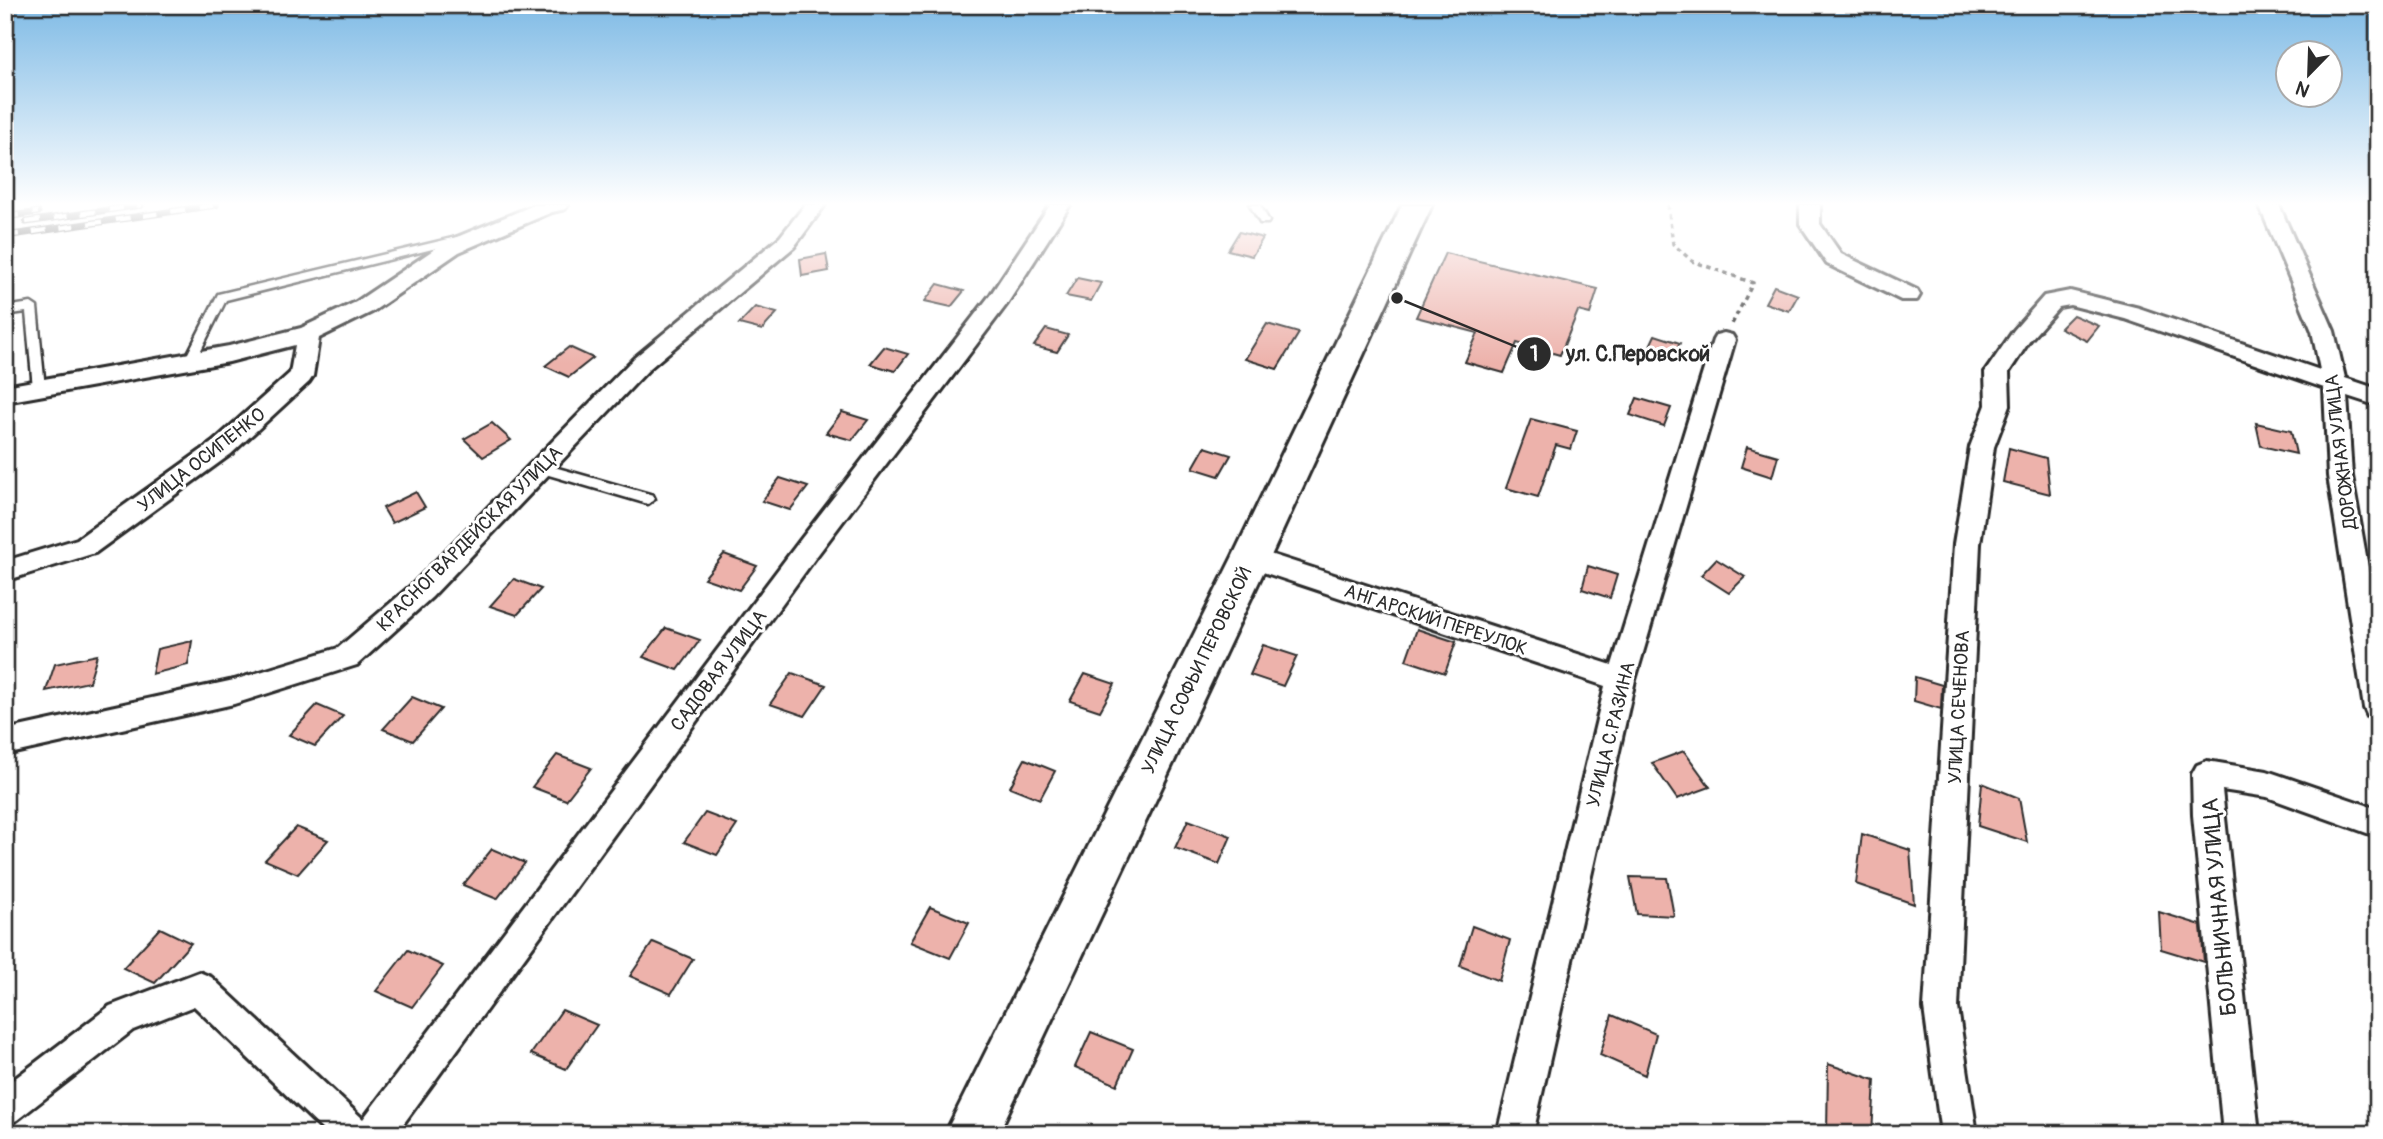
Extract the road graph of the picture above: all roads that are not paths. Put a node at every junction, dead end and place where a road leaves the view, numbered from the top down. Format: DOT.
graph roads {
  1 [pos="384,258"];
  2 [pos="436,258"];
  3 [pos="768,258"];
  4 [pos="1026,258"];
  5 [pos="1392,258"];
  6 [pos="1833,258"];
  7 [pos="2292,258"];
  8 [pos="1909,295"];
  9 [pos="2052,301"];
  10 [pos="5,311"];
  11 [pos="308,334"];
  12 [pos="1724,340"];
  13 [pos="190,361"];
  14 [pos="2335,385"];
  15 [pos="39,388"];
  16 [pos="5,394"];
  17 [pos="2378,398"];
  18 [pos="540,468"];
  19 [pos="648,499"];
  20 [pos="1251,558"];
  21 [pos="5,571"];
  22 [pos="1621,680"];
  23 [pos="2378,708"];
  24 [pos="5,743"];
  25 [pos="2378,823"];
  26 [pos="5,1108"];
  27 [pos="353,1134"];
  28 [pos="374,1134"];
  29 [pos="971,1134"];
  30 [pos="1515,1134"];
  31 [pos="1959,1134"];
  32 [pos="2241,1134"];
  1 -- 13 [label="lane"];
  2 -- 11 [label="street"];
  3 -- 18 [label="street, КРАСНОГВАРДЕЙСКАЯ УЛИЦА"];
  4 -- 28 [label="street, САДОВАЯ УЛИЦА"];
  5 -- 20 [label="main road, УЛИЦА СОФЬИ ПЕРОВСКОЙ"];
  6 -- 8 [label="street"];
  7 -- 14 [label="street, ДОРОЖНАЯ УЛИЦА"];
  9 -- 14 [label="street"];
  9 -- 31 [label="street, УЛИЦА СЕЧЕНОВА"];
  10 -- 15 [label="lane"];
  11 -- 13 [label="street"];
  11 -- 21 [label="street, УЛИЦА ОСИПЕНКО"];
  12 -- 22 [label="street, УЛИЦА С.РАЗИНА"];
  13 -- 15 [label="street"];
  14 -- 17 [label="street"];
  14 -- 23 [label="street, ДОРОЖНАЯ УЛИЦА"];
  15 -- 16 [label="street"];
  18 -- 19 [label="lane"];
  18 -- 24 [label="street, КРАСНОГВАРДЕЙСКАЯ УЛИЦА"];
  20 -- 22 [label="street, АНГАРСКИЙ ПЕРЕУЛОК"];
  20 -- 29 [label="main road, УЛИЦА СОФЬИ ПЕРОВСКОЙ"];
  22 -- 30 [label="street, УЛИЦА С.РАЗИНА"];
  25 -- 32 [label="street, БОЛЬНИЧНАЯ УЛИЦА"];
  26 -- 27 [label="street"];
}
